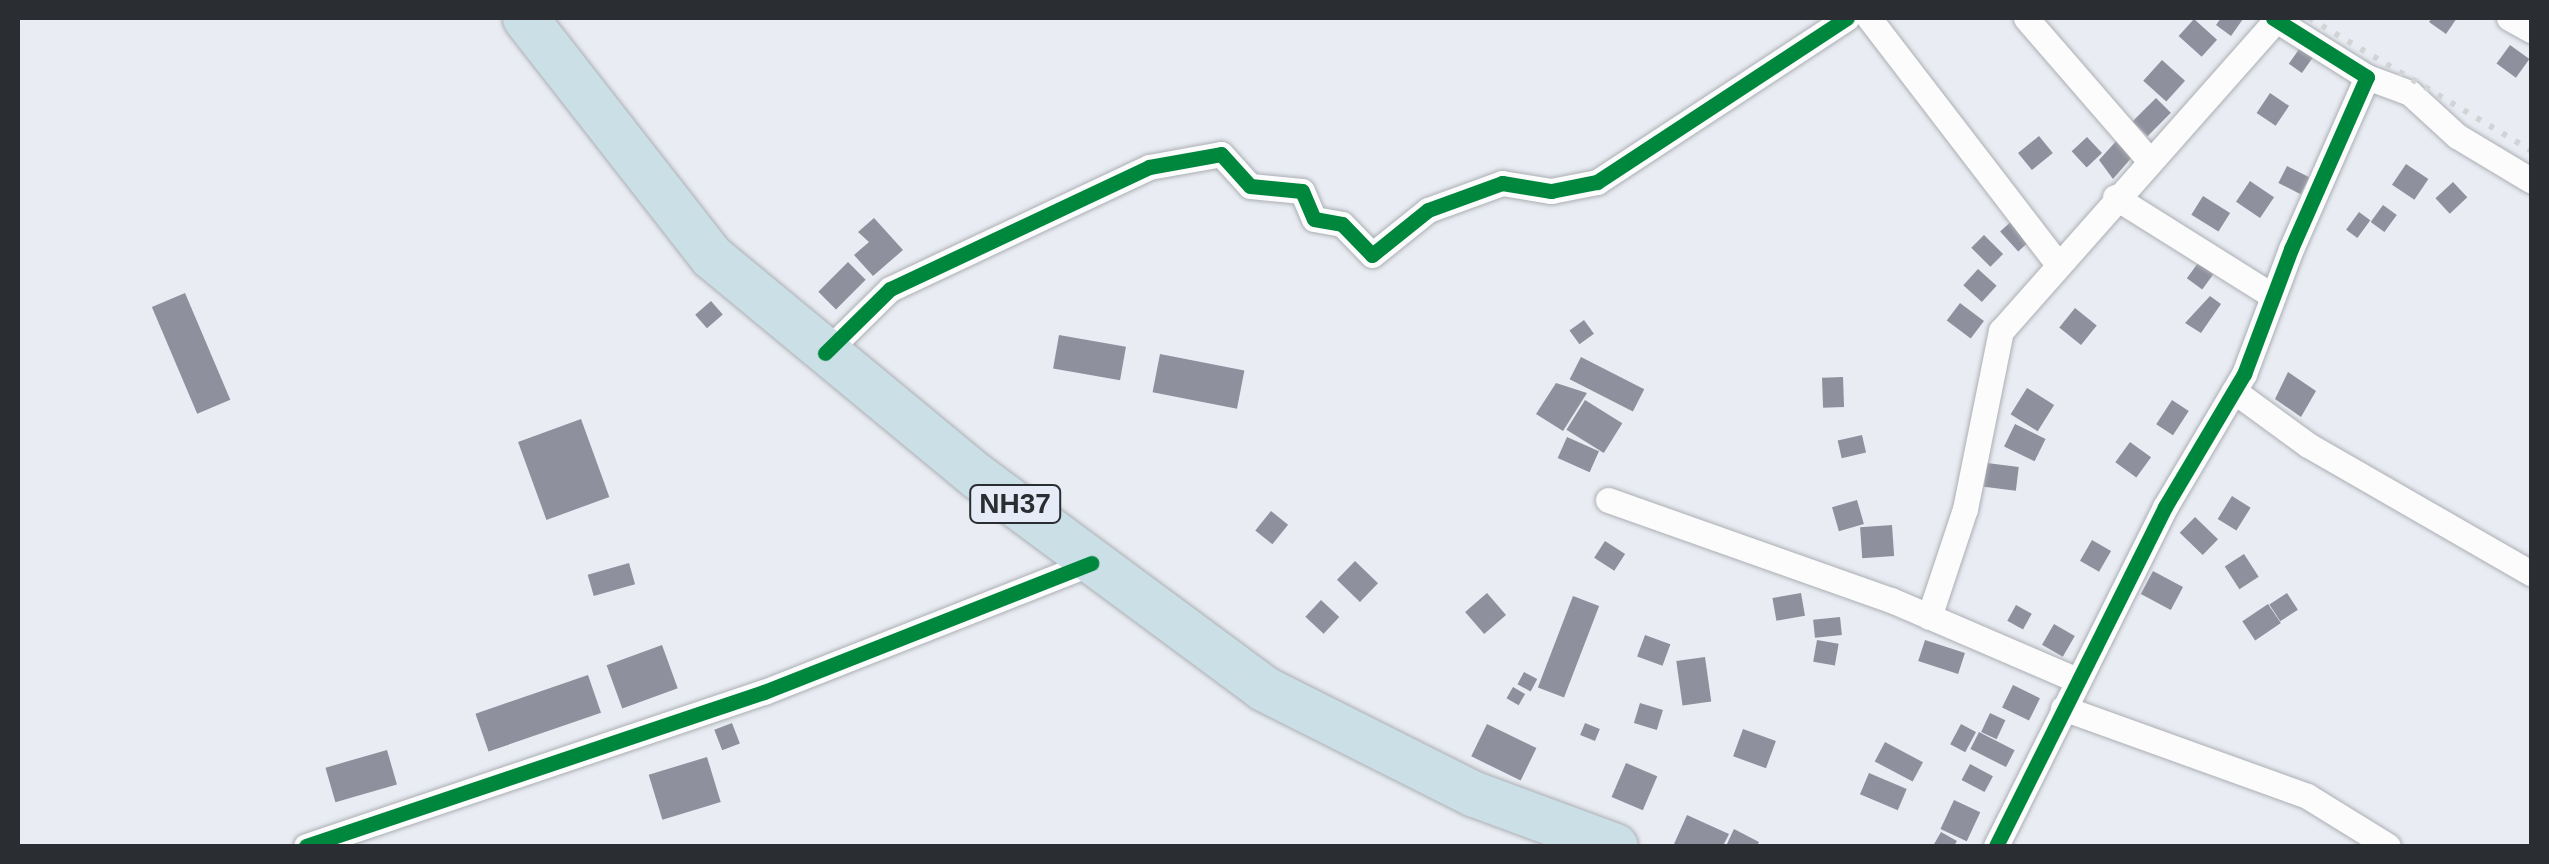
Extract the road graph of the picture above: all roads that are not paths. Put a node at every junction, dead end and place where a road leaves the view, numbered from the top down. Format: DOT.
graph roads {
  1 [pos="524,18"];
  2 [pos="1847,18"];
  3 [pos="1869,18"];
  4 [pos="2026,18"];
  5 [pos="2509,18"];
  6 [pos="2275,19"];
  7 [pos="2532,31"];
  8 [pos="2367,77"];
  9 [pos="2149,160"];
  10 [pos="2532,182"];
  11 [pos="2115,197"];
  12 [pos="2057,264"];
  13 [pos="2273,296"];
  14 [pos="825,353"];
  15 [pos="2234,391"];
  16 [pos="1608,500"];
  17 [pos="1092,563"];
  18 [pos="2532,574"];
  19 [pos="1929,617"];
  20 [pos="2077,680"];
  21 [pos="2063,708"];
  22 [pos="306,846"];
  23 [pos="1615,846"];
  24 [pos="1996,846"];
  25 [pos="2388,846"];
  1 -- 14 [label="highway, NH37"];
  2 -- 14 [label="street"];
  3 -- 12 [label="street"];
  4 -- 9 [label="street"];
  5 -- 7 [label="street"];
  6 -- 8 [label="street"];
  6 -- 9 [label="street"];
  8 -- 10 [label="street"];
  8 -- 13 [label="street"];
  9 -- 11 [label="street"];
  11 -- 12 [label="street"];
  11 -- 13 [label="street"];
  12 -- 19 [label="street"];
  13 -- 15 [label="street"];
  14 -- 17 [label="highway, NH37"];
  15 -- 18 [label="street"];
  15 -- 20 [label="street"];
  16 -- 19 [label="street"];
  17 -- 22 [label="street"];
  17 -- 23 [label="highway, NH37"];
  19 -- 20 [label="street"];
  20 -- 21 [label="street"];
  21 -- 24 [label="street"];
  21 -- 25 [label="street"];
}
